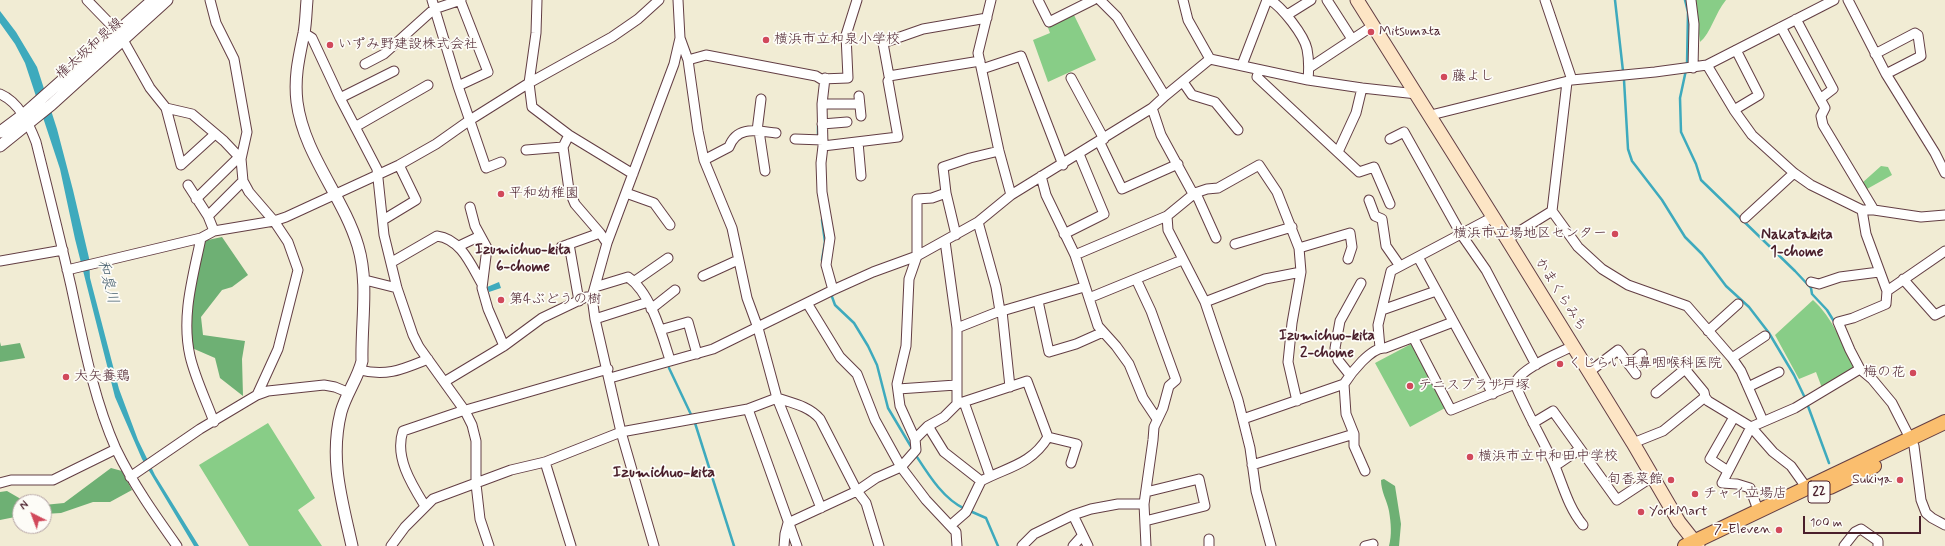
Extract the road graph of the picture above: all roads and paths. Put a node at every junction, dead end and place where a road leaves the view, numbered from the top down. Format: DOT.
graph roads {
  1 [pos="87,0"];
  2 [pos="153,0"];
  3 [pos="167,0"];
  4 [pos="210,0"];
  5 [pos="307,0"];
  6 [pos="460,0"];
  7 [pos="537,0"];
  8 [pos="659,0"];
  9 [pos="678,0"];
  10 [pos="857,0"];
  11 [pos="991,0"];
  12 [pos="1038,0"];
  13 [pos="1093,0"];
  14 [pos="1100,0"];
  15 [pos="1183,0"];
  16 [pos="1269,0"];
  17 [pos="1311,0"];
  18 [pos="1327,0"];
  19 [pos="1357,0"];
  20 [pos="1545,0"];
  21 [pos="1691,0"];
  22 [pos="1834,0"];
  23 [pos="1848,0"];
  24 [pos="433,5"];
  25 [pos="1287,15"];
  26 [pos="987,18"];
  27 [pos="1796,19"];
  28 [pos="1374,26"];
  29 [pos="1781,27"];
  30 [pos="304,33"];
  31 [pos="120,36"];
  32 [pos="680,38"];
  33 [pos="1352,39"];
  34 [pos="1736,50"];
  35 [pos="1875,54"];
  36 [pos="1210,59"];
  37 [pos="688,60"];
  38 [pos="365,64"];
  39 [pos="981,65"];
  40 [pos="1242,65"];
  41 [pos="1707,65"];
  42 [pos="1309,68"];
  43 [pos="1692,68"];
  44 [pos="1259,70"];
  45 [pos="394,71"];
  46 [pos="1886,74"];
  47 [pos="826,78"];
  48 [pos="1071,78"];
  49 [pos="1308,80"];
  50 [pos="888,81"];
  51 [pos="1569,81"];
  52 [pos="529,82"];
  53 [pos="1183,82"];
  54 [pos="428,85"];
  55 [pos="458,86"];
  56 [pos="1362,88"];
  57 [pos="0,94"];
  58 [pos="1417,94"];
  59 [pos="1165,96"];
  60 [pos="340,98"];
  61 [pos="761,99"];
  62 [pos="1820,99"];
  63 [pos="822,104"];
  64 [pos="166,108"];
  65 [pos="1152,108"];
  66 [pos="1734,110"];
  67 [pos="1430,115"];
  68 [pos="862,116"];
  69 [pos="26,120"];
  70 [pos="470,120"];
  71 [pos="847,122"];
  72 [pos="822,124"];
  73 [pos="355,127"];
  74 [pos="1238,130"];
  75 [pos="758,131"];
  76 [pos="0,132"];
  77 [pos="776,132"];
  78 [pos="215,134"];
  79 [pos="569,134"];
  80 [pos="795,139"];
  81 [pos="1390,139"];
  82 [pos="1101,140"];
  83 [pos="820,141"];
  84 [pos="858,142"];
  85 [pos="0,146"];
  86 [pos="563,148"];
  87 [pos="526,150"];
  88 [pos="998,151"];
  89 [pos="1338,152"];
  90 [pos="1079,154"];
  91 [pos="240,158"];
  92 [pos="704,160"];
  93 [pos="501,162"];
  94 [pos="1178,164"];
  95 [pos="400,165"];
  96 [pos="1063,165"];
  97 [pos="765,171"];
  98 [pos="1794,173"];
  99 [pos="1945,173"];
  100 [pos="378,174"];
  101 [pos="633,174"];
  102 [pos="861,176"];
  103 [pos="1041,176"];
  104 [pos="243,181"];
  105 [pos="188,185"];
  106 [pos="626,193"];
  107 [pos="946,193"];
  108 [pos="1195,193"];
  109 [pos="1011,195"];
  110 [pos="335,196"];
  111 [pos="196,198"];
  112 [pos="1369,200"];
  113 [pos="1390,204"];
  114 [pos="470,207"];
  115 [pos="1862,210"];
  116 [pos="1874,210"];
  117 [pos="1552,211"];
  118 [pos="1945,215"];
  119 [pos="208,216"];
  120 [pos="1167,216"];
  121 [pos="1494,217"];
  122 [pos="1745,218"];
  123 [pos="383,220"];
  124 [pos="274,221"];
  125 [pos="978,222"];
  126 [pos="670,225"];
  127 [pos="1292,227"];
  128 [pos="214,230"];
  129 [pos="600,233"];
  130 [pos="1064,234"];
  131 [pos="1461,234"];
  132 [pos="956,235"];
  133 [pos="480,236"];
  134 [pos="201,238"];
  135 [pos="1216,238"];
  136 [pos="1507,239"];
  137 [pos="945,241"];
  138 [pos="607,244"];
  139 [pos="1234,244"];
  140 [pos="459,246"];
  141 [pos="1299,248"];
  142 [pos="63,250"];
  143 [pos="1945,251"];
  144 [pos="917,256"];
  145 [pos="1075,256"];
  146 [pos="1418,257"];
  147 [pos="668,258"];
  148 [pos="738,260"];
  149 [pos="1182,260"];
  150 [pos="1348,260"];
  151 [pos="0,261"];
  152 [pos="392,262"];
  153 [pos="1400,266"];
  154 [pos="71,268"];
  155 [pos="1302,272"];
  156 [pos="1879,272"];
  157 [pos="703,276"];
  158 [pos="1136,279"];
  159 [pos="1903,280"];
  160 [pos="363,282"];
  161 [pos="635,282"];
  162 [pos="1811,282"];
  163 [pos="1361,283"];
  164 [pos="482,284"];
  165 [pos="595,287"];
  166 [pos="1084,287"];
  167 [pos="398,288"];
  168 [pos="674,290"];
  169 [pos="830,291"];
  170 [pos="1436,291"];
  171 [pos="1887,291"];
  172 [pos="592,297"];
  173 [pos="1089,298"];
  174 [pos="579,301"];
  175 [pos="1038,301"];
  176 [pos="1205,302"];
  177 [pos="807,303"];
  178 [pos="1738,304"];
  179 [pos="649,305"];
  180 [pos="1382,310"];
  181 [pos="1945,310"];
  182 [pos="1001,311"];
  183 [pos="595,319"];
  184 [pos="1453,322"];
  185 [pos="758,328"];
  186 [pos="957,328"];
  187 [pos="660,330"];
  188 [pos="1708,331"];
  189 [pos="1103,332"];
  190 [pos="1765,336"];
  191 [pos="1413,337"];
  192 [pos="504,346"];
  193 [pos="1573,346"];
  194 [pos="1380,348"];
  195 [pos="697,354"];
  196 [pos="1642,354"];
  197 [pos="1732,358"];
  198 [pos="428,359"];
  199 [pos="670,360"];
  200 [pos="1536,365"];
  201 [pos="1629,365"];
  202 [pos="608,369"];
  203 [pos="1860,369"];
  204 [pos="360,370"];
  205 [pos="1589,372"];
  206 [pos="1779,372"];
  207 [pos="1636,374"];
  208 [pos="1350,375"];
  209 [pos="610,378"];
  210 [pos="444,382"];
  211 [pos="1514,384"];
  212 [pos="956,385"];
  213 [pos="1340,385"];
  214 [pos="1010,387"];
  215 [pos="1748,387"];
  216 [pos="898,389"];
  217 [pos="348,392"];
  218 [pos="1656,393"];
  219 [pos="1493,394"];
  220 [pos="257,395"];
  221 [pos="1705,397"];
  222 [pos="776,398"];
  223 [pos="1297,401"];
  224 [pos="960,403"];
  225 [pos="748,409"];
  226 [pos="465,411"];
  227 [pos="1734,417"];
  228 [pos="1157,419"];
  229 [pos="1243,419"];
  230 [pos="1763,421"];
  231 [pos="214,422"];
  232 [pos="1945,422"];
  233 [pos="1534,423"];
  234 [pos="928,426"];
  235 [pos="1751,427"];
  236 [pos="621,432"];
  237 [pos="1945,432"];
  238 [pos="1352,434"];
  239 [pos="1048,436"];
  240 [pos="915,439"];
  241 [pos="1912,442"];
  242 [pos="1633,443"];
  243 [pos="116,449"];
  244 [pos="1580,449"];
  245 [pos="545,462"];
  246 [pos="1071,463"];
  247 [pos="1252,465"];
  248 [pos="1555,466"];
  249 [pos="901,467"];
  250 [pos="1365,471"];
  251 [pos="1728,471"];
  252 [pos="990,476"];
  253 [pos="130,477"];
  254 [pos="1652,477"];
  255 [pos="981,481"];
  256 [pos="0,483"];
  257 [pos="476,484"];
  258 [pos="1806,487"];
  259 [pos="857,491"];
  260 [pos="1146,492"];
  261 [pos="1144,504"];
  262 [pos="425,506"];
  263 [pos="821,508"];
  264 [pos="1758,510"];
  265 [pos="1073,515"];
  266 [pos="1145,521"];
  267 [pos="1943,521"];
  268 [pos="788,523"];
  269 [pos="1583,525"];
  270 [pos="952,526"];
  271 [pos="1082,536"];
  272 [pos="1695,545"];
  273 [pos="177,546"];
  274 [pos="352,546"];
  275 [pos="391,546"];
  276 [pos="489,546"];
  277 [pos="571,546"];
  278 [pos="654,546"];
  279 [pos="784,546"];
  280 [pos="797,546"];
  281 [pos="879,546"];
  282 [pos="957,546"];
  283 [pos="1022,546"];
  284 [pos="1073,546"];
  285 [pos="1088,546"];
  286 [pos="1146,546"];
  287 [pos="1270,546"];
  288 [pos="1844,546"];
  289 [pos="1878,546"];
  1 -- 31 [label="street"];
  2 -- 31 [label="street, 権太坂和泉線"];
  3 -- 31 [label="street, 権太坂和泉線"];
  4 -- 91 [label="street"];
  5 -- 30 [label="street"];
  6 -- 24 [label="street"];
  6 -- 55 [label="street"];
  7 -- 52 [label="street"];
  8 -- 52 [label="street"];
  9 -- 32 [label="street"];
  10 -- 47 [label="street"];
  11 -- 26 [label="street"];
  12 -- 13 [label="street"];
  14 -- 59 [label="street"];
  15 -- 36 [label="street"];
  16 -- 25 [label="street"];
  16 -- 40 [label="street"];
  17 -- 25 [label="street"];
  18 -- 33 [label="street"];
  19 -- 28 [label="main road, かまくらみち"];
  20 -- 51 [label="street"];
  21 -- 43 [label="street"];
  22 -- 27 [label="street"];
  23 -- 35 [label="street"];
  24 -- 38 [label="street"];
  24 -- 55 [label="street"];
  25 -- 42 [label="street"];
  26 -- 39 [label="street"];
  26 -- 39 [label="street"];
  27 -- 29 [label="street"];
  27 -- 62 [label="street"];
  28 -- 33 [label="street"];
  28 -- 58 [label="main road, かまくらみち"];
  29 -- 34 [label="street"];
  29 -- 62 [label="street"];
  30 -- 60 [label="street"];
  30 -- 110 [label="street"];
  31 -- 64 [label="street"];
  31 -- 69 [label="street, 権太坂和泉線"];
  31 -- 69 [label="street, 権太坂和泉線"];
  32 -- 37 [label="street"];
  32 -- 101 [label="street"];
  33 -- 42 [label="street"];
  34 -- 41 [label="street"];
  34 -- 66 [label="street"];
  35 -- 46 [label="street"];
  35 -- 46 [label="street"];
  36 -- 40 [label="street"];
  36 -- 53 [label="street"];
  37 -- 47 [label="street"];
  37 -- 92 [label="street"];
  39 -- 88 [label="street"];
  39 -- 96 [label="street"];
  40 -- 44 [label="street"];
  41 -- 43 [label="street"];
  41 -- 66 [label="street"];
  42 -- 49 [label="street"];
  43 -- 51 [label="street"];
  44 -- 49 [label="street"];
  44 -- 89 [label="street"];
  45 -- 60 [label="street"];
  46 -- 99 [label="street"];
  47 -- 63 [label="street"];
  48 -- 82 [label="street"];
  49 -- 56 [label="street"];
  50 -- 84 [label="street"];
  51 -- 67 [label="street"];
  51 -- 117 [label="street"];
  52 -- 70 [label="street"];
  52 -- 79 [label="street"];
  53 -- 59 [label="street"];
  53 -- 74 [label="street"];
  54 -- 73 [label="street"];
  55 -- 70 [label="street"];
  56 -- 58 [label="street"];
  56 -- 89 [label="street"];
  57 -- 69 [label="street"];
  58 -- 67 [label="main road, かまくらみち"];
  59 -- 65 [label="street"];
  60 -- 73 [label="street"];
  61 -- 75 [label="street"];
  62 -- 116 [label="street"];
  63 -- 68 [label="street"];
  63 -- 72 [label="street"];
  64 -- 78 [label="street"];
  64 -- 78 [label="street"];
  65 -- 82 [label="street"];
  65 -- 94 [label="street"];
  66 -- 98 [label="street"];
  67 -- 121 [label="main road, かまくらみち"];
  69 -- 76 [label="street"];
  69 -- 85 [label="street"];
  69 -- 142 [label="street"];
  70 -- 93 [label="street"];
  70 -- 95 [label="street"];
  71 -- 72 [label="street"];
  72 -- 83 [label="street"];
  73 -- 100 [label="street"];
  75 -- 77 [label="street"];
  75 -- 92 [label="street"];
  75 -- 97 [label="street"];
  78 -- 91 [label="street"];
  79 -- 86 [label="street"];
  79 -- 101 [label="street"];
  80 -- 83 [label="street"];
  81 -- 131 [label="street"];
  82 -- 90 [label="street"];
  82 -- 94 [label="street"];
  83 -- 84 [label="street"];
  83 -- 169 [label="street"];
  84 -- 102 [label="street"];
  86 -- 87 [label="street"];
  86 -- 129 [label="street"];
  88 -- 107 [label="street"];
  88 -- 109 [label="street"];
  89 -- 113 [label="street"];
  90 -- 96 [label="street"];
  90 -- 130 [label="street"];
  91 -- 104 [label="street"];
  91 -- 111 [label="street"];
  92 -- 148 [label="street"];
  94 -- 108 [label="street"];
  95 -- 100 [label="street"];
  95 -- 123 [label="street"];
  96 -- 103 [label="street"];
  98 -- 115 [label="street"];
  98 -- 122 [label="street"];
  100 -- 110 [label="street"];
  100 -- 123 [label="street"];
  101 -- 106 [label="street"];
  103 -- 109 [label="street"];
  103 -- 130 [label="street"];
  104 -- 119 [label="street"];
  104 -- 124 [label="street"];
  105 -- 111 [label="street"];
  106 -- 126 [label="street"];
  106 -- 138 [label="street"];
  107 -- 132 [label="street"];
  107 -- 144 [label="street"];
  108 -- 120 [label="street"];
  108 -- 127 [label="street"];
  108 -- 135 [label="street"];
  109 -- 125 [label="street"];
  110 -- 124 [label="street"];
  110 -- 160 [label="street"];
  111 -- 119 [label="street"];
  112 -- 153 [label="street"];
  114 -- 133 [label="street"];
  115 -- 116 [label="street"];
  115 -- 156 [label="street"];
  116 -- 118 [label="street"];
  117 -- 136 [label="street"];
  117 -- 188 [label="street"];
  119 -- 128 [label="street"];
  120 -- 145 [label="street"];
  120 -- 149 [label="street"];
  121 -- 131 [label="street"];
  121 -- 136 [label="main road, かまくらみち"];
  123 -- 152 [label="street"];
  124 -- 128 [label="street"];
  124 -- 220 [label="street"];
  125 -- 132 [label="street"];
  125 -- 182 [label="street"];
  127 -- 139 [label="street"];
  127 -- 141 [label="street"];
  128 -- 134 [label="street"];
  129 -- 138 [label="street"];
  129 -- 174 [label="street"];
  130 -- 145 [label="street"];
  131 -- 146 [label="street"];
  131 -- 200 [label="street"];
  132 -- 137 [label="street"];
  133 -- 140 [label="street"];
  133 -- 164 [label="street"];
  134 -- 154 [label="street"];
  134 -- 231 [label="street"];
  136 -- 193 [label="main road, かまくらみち"];
  137 -- 144 [label="street"];
  137 -- 186 [label="street"];
  138 -- 165 [label="street"];
  140 -- 152 [label="street"];
  140 -- 164 [label="street"];
  141 -- 150 [label="street"];
  141 -- 155 [label="street"];
  142 -- 151 [label="street"];
  142 -- 154 [label="street"];
  143 -- 159 [label="street"];
  144 -- 169 [label="street"];
  144 -- 216 [label="street"];
  145 -- 166 [label="street"];
  146 -- 153 [label="street"];
  146 -- 170 [label="street"];
  147 -- 161 [label="street"];
  148 -- 157 [label="street"];
  148 -- 185 [label="street"];
  149 -- 158 [label="street"];
  149 -- 176 [label="street"];
  152 -- 167 [label="street"];
  153 -- 180 [label="street"];
  154 -- 243 [label="street"];
  155 -- 176 [label="street"];
  155 -- 223 [label="street"];
  156 -- 162 [label="street"];
  156 -- 171 [label="street"];
  158 -- 173 [label="street"];
  158 -- 228 [label="street"];
  159 -- 171 [label="street"];
  159 -- 181 [label="street"];
  160 -- 167 [label="street"];
  160 -- 204 [label="street"];
  161 -- 165 [label="street"];
  161 -- 179 [label="street"];
  163 -- 208 [label="street"];
  164 -- 192 [label="street"];
  165 -- 172 [label="street"];
  166 -- 173 [label="street"];
  166 -- 175 [label="street"];
  167 -- 198 [label="street"];
  168 -- 179 [label="street"];
  169 -- 177 [label="street"];
  170 -- 180 [label="street"];
  170 -- 184 [label="street"];
  171 -- 203 [label="street"];
  172 -- 174 [label="street"];
  172 -- 183 [label="street"];
  173 -- 189 [label="street"];
  174 -- 192 [label="street"];
  175 -- 182 [label="street"];
  175 -- 189 [label="street"];
  176 -- 229 [label="street"];
  177 -- 185 [label="street"];
  177 -- 249 [label="street"];
  178 -- 188 [label="street"];
  179 -- 183 [label="street"];
  179 -- 187 [label="street"];
  180 -- 194 [label="street"];
  182 -- 186 [label="street"];
  182 -- 214 [label="street"];
  183 -- 202 [label="street"];
  184 -- 191 [label="street"];
  184 -- 219 [label="street"];
  185 -- 195 [label="street"];
  185 -- 222 [label="street"];
  186 -- 212 [label="street"];
  187 -- 195 [label="street"];
  187 -- 199 [label="street"];
  188 -- 197 [label="street"];
  189 -- 228 [label="street"];
  190 -- 197 [label="street"];
  191 -- 194 [label="street"];
  191 -- 219 [label="street"];
  192 -- 210 [label="street"];
  193 -- 200 [label="street"];
  193 -- 205 [label="main road, かまくらみち"];
  194 -- 208 [label="street"];
  195 -- 199 [label="street"];
  196 -- 201 [label="street"];
  197 -- 215 [label="street"];
  198 -- 204 [label="street"];
  198 -- 210 [label="street"];
  199 -- 209 [label="street"];
  200 -- 211 [label="street"];
  201 -- 205 [label="street"];
  201 -- 207 [label="street"];
  202 -- 209 [label="street"];
  202 -- 226 [label="street"];
  203 -- 230 [label="street"];
  203 -- 241 [label="street"];
  204 -- 217 [label="street"];
  205 -- 242 [label="main road, かまくらみち"];
  206 -- 215 [label="street"];
  208 -- 213 [label="street"];
  209 -- 236 [label="street"];
  210 -- 226 [label="street"];
  211 -- 219 [label="street"];
  211 -- 233 [label="street"];
  212 -- 216 [label="street"];
  212 -- 224 [label="street"];
  213 -- 223 [label="street"];
  213 -- 238 [label="street"];
  214 -- 224 [label="street"];
  214 -- 239 [label="street"];
  215 -- 230 [label="street"];
  216 -- 240 [label="street"];
  217 -- 220 [label="street"];
  217 -- 274 [label="street"];
  218 -- 221 [label="street"];
  220 -- 231 [label="street"];
  221 -- 227 [label="street"];
  221 -- 242 [label="street"];
  222 -- 225 [label="street"];
  222 -- 259 [label="street"];
  222 -- 263 [label="street"];
  223 -- 229 [label="street"];
  224 -- 234 [label="street"];
  224 -- 252 [label="street"];
  225 -- 236 [label="street"];
  225 -- 268 [label="street"];
  226 -- 257 [label="street"];
  226 -- 262 [label="street"];
  227 -- 235 [label="street"];
  227 -- 251 [label="street"];
  228 -- 260 [label="street"];
  229 -- 247 [label="street"];
  230 -- 235 [label="street"];
  231 -- 253 [label="street"];
  232 -- 241 [label="main road, 22"];
  233 -- 244 [label="street"];
  233 -- 248 [label="street"];
  234 -- 240 [label="street"];
  234 -- 255 [label="street"];
  235 -- 251 [label="street"];
  235 -- 258 [label="street"];
  236 -- 245 [label="street"];
  236 -- 278 [label="street"];
  237 -- 241 [label="main road, 22"];
  238 -- 247 [label="street"];
  238 -- 250 [label="street"];
  239 -- 246 [label="street"];
  239 -- 252 [label="street"];
  240 -- 249 [label="street"];
  241 -- 258 [label="main road, 22"];
  241 -- 267 [label="street"];
  241 -- 272 [label="main road, 22"];
  242 -- 254 [label="main road, かまくらみち"];
  243 -- 253 [label="street"];
  243 -- 256 [label="street"];
  244 -- 248 [label="street"];
  244 -- 254 [label="street"];
  245 -- 257 [label="street"];
  245 -- 277 [label="street"];
  247 -- 287 [label="street"];
  248 -- 269 [label="street"];
  249 -- 259 [label="street"];
  249 -- 270 [label="street"];
  251 -- 264 [label="street"];
  252 -- 255 [label="street"];
  253 -- 273 [label="street"];
  254 -- 272 [label="main road, かまくらみち"];
  255 -- 270 [label="street"];
  257 -- 262 [label="street"];
  257 -- 276 [label="street"];
  258 -- 264 [label="main road, 22"];
  259 -- 263 [label="street"];
  259 -- 281 [label="street"];
  260 -- 261 [label="street"];
  260 -- 266 [label="street"];
  261 -- 265 [label="street"];
  261 -- 266 [label="street"];
  262 -- 275 [label="street"];
  263 -- 268 [label="street"];
  264 -- 272 [label="main road, 22"];
  265 -- 271 [label="street"];
  265 -- 283 [label="street"];
  266 -- 286 [label="street"];
  268 -- 279 [label="street"];
  268 -- 280 [label="street"];
  270 -- 282 [label="street"];
  271 -- 284 [label="street"];
  271 -- 285 [label="street"];
  288 -- 289 [label="street"];
}
